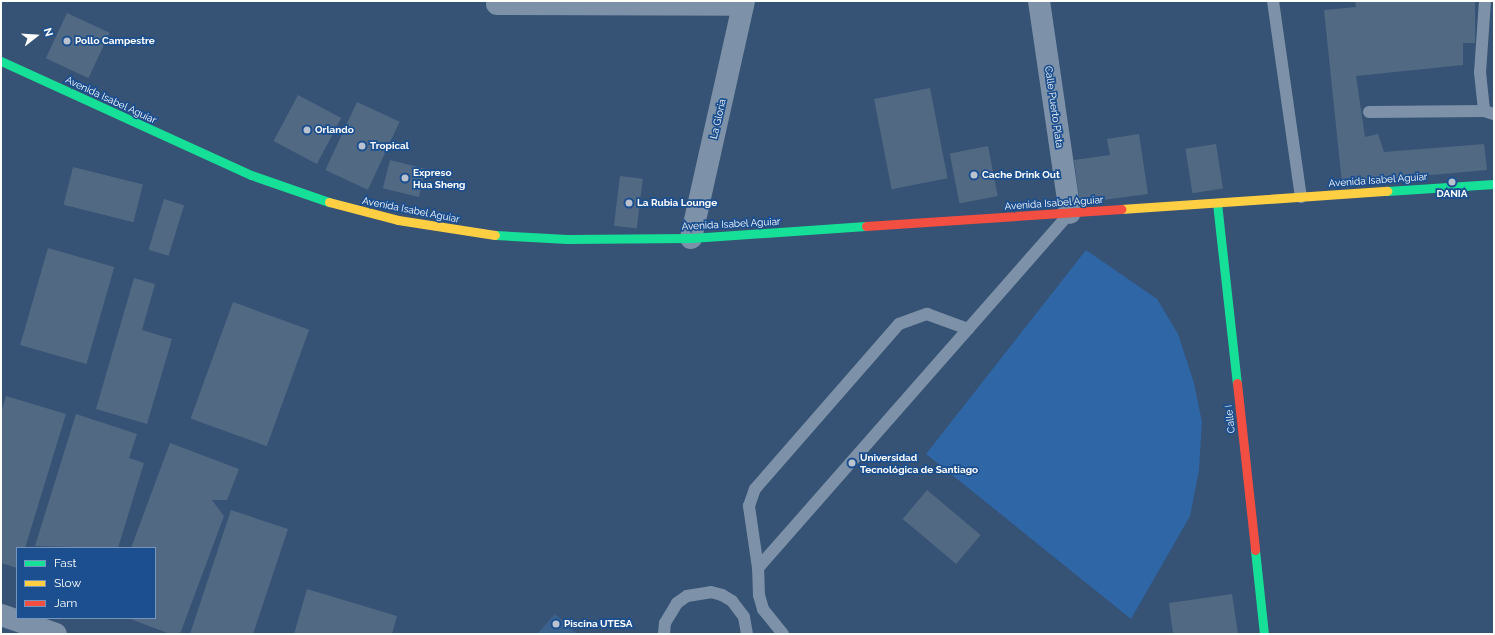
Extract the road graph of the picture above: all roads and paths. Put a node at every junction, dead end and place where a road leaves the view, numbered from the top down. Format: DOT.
graph roads {
  1 [pos="1039,1"];
  2 [pos="1273,1"];
  3 [pos="1485,1"];
  4 [pos="744,3"];
  5 [pos="497,4"];
  6 [pos="1,62"];
  7 [pos="1369,112"];
  8 [pos="1489,113"];
  9 [pos="1494,184"];
  10 [pos="1301,197"];
  11 [pos="1217,203"];
  12 [pos="1070,212"];
  13 [pos="691,238"];
  14 [pos="968,329"];
  15 [pos="758,568"];
  16 [pos="763,609"];
  17 [pos="1,615"];
  18 [pos="744,617"];
  19 [pos="56,634"];
  20 [pos="664,634"];
  21 [pos="747,634"];
  22 [pos="783,634"];
  23 [pos="1264,634"];
  1 -- 12 [label="street, Calle Puerto Plata"];
  2 -- 10 [label="lane"];
  3 -- 8 [label="lane"];
  4 -- 5 [label="street"];
  4 -- 13 [label="street, La Gloria"];
  6 -- 13 [label="main road, Avenida Isabel Aguiar"];
  7 -- 8 [label="lane"];
  9 -- 10 [label="main road, Avenida Isabel Aguiar"];
  10 -- 11 [label="main road, Avenida Isabel Aguiar"];
  11 -- 12 [label="main road, Avenida Isabel Aguiar"];
  11 -- 23 [label="main road, Calle I"];
  12 -- 13 [label="main road, Avenida Isabel Aguiar"];
  12 -- 14 [label="lane"];
  14 -- 15 [label="lane"];
  14 -- 15 [label="lane"];
  15 -- 16 [label="lane"];
  16 -- 18 [label="lane"];
  16 -- 22 [label="lane"];
  17 -- 19 [label="street"];
  18 -- 20 [label="lane"];
  18 -- 21 [label="lane"];
}
